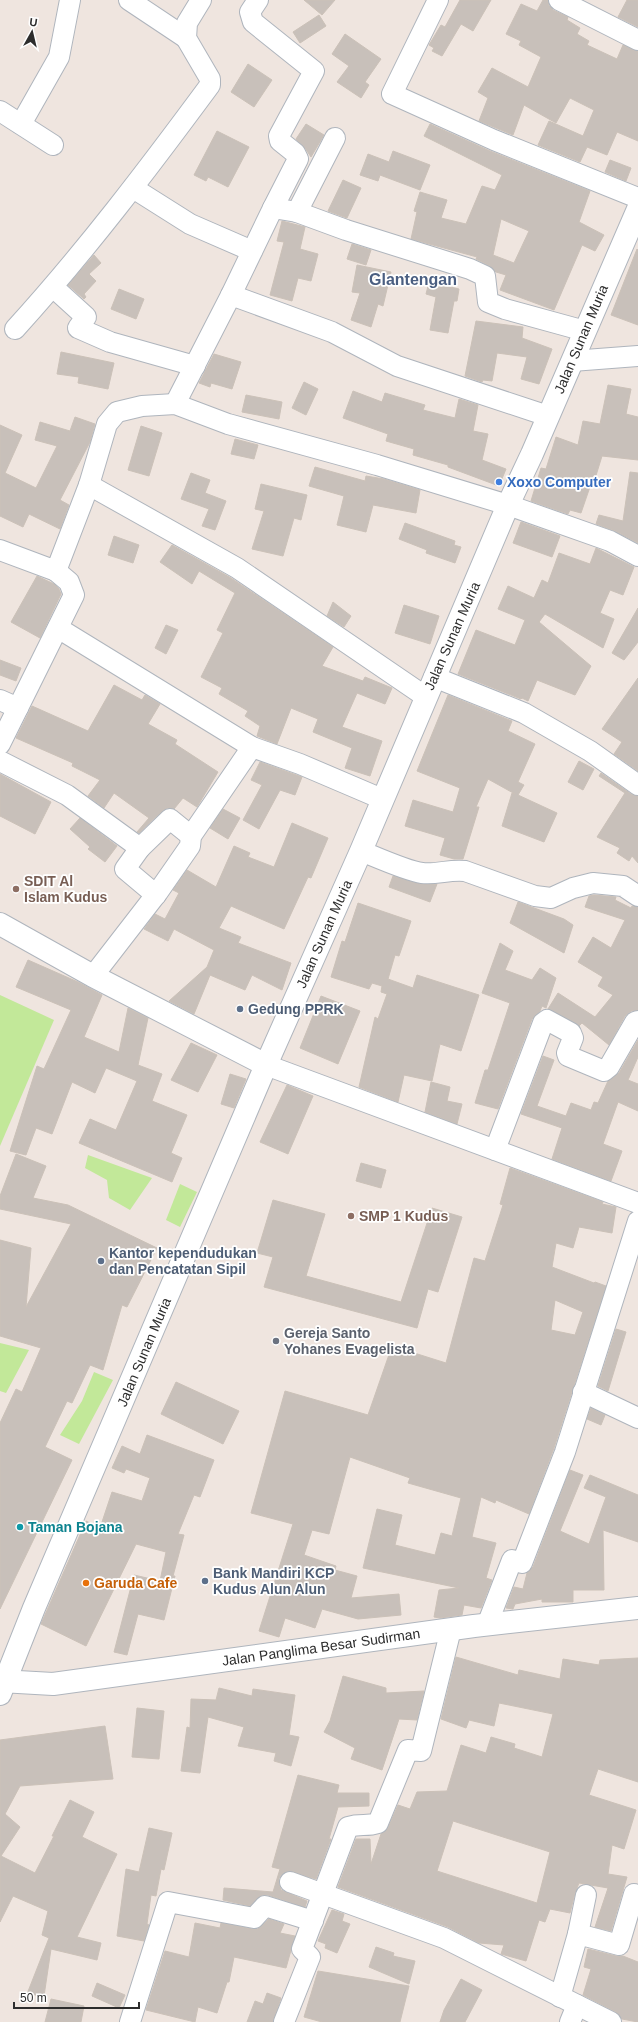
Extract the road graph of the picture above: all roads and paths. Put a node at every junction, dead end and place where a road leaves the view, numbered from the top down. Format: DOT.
graph roads {
  1 [pos="70,0"];
  2 [pos="129,0"];
  3 [pos="201,0"];
  4 [pos="258,0"];
  5 [pos="438,0"];
  6 [pos="559,0"];
  7 [pos="186,38"];
  8 [pos="638,40"];
  9 [pos="0,111"];
  10 [pos="21,124"];
  11 [pos="335,138"];
  12 [pos="53,145"];
  13 [pos="133,188"];
  14 [pos="638,198"];
  15 [pos="273,208"];
  16 [pos="638,209"];
  17 [pos="297,212"];
  18 [pos="252,251"];
  19 [pos="53,287"];
  20 [pos="231,295"];
  21 [pos="16,329"];
  22 [pos="584,331"];
  23 [pos="638,356"];
  24 [pos="572,361"];
  25 [pos="195,366"];
  26 [pos="175,404"];
  27 [pos="548,416"];
  28 [pos="89,485"];
  29 [pos="508,505"];
  30 [pos="0,550"];
  31 [pos="638,556"];
  32 [pos="56,571"];
  33 [pos="58,628"];
  34 [pos="434,677"];
  35 [pos="426,697"];
  36 [pos="0,700"];
  37 [pos="18,708"];
  38 [pos="0,744"];
  39 [pos="252,747"];
  40 [pos="0,761"];
  41 [pos="638,785"];
  42 [pos="382,799"];
  43 [pos="191,836"];
  44 [pos="140,848"];
  45 [pos="361,851"];
  46 [pos="156,895"];
  47 [pos="638,896"];
  48 [pos="0,924"];
  49 [pos="93,976"];
  50 [pos="638,1021"];
  51 [pos="266,1065"];
  52 [pos="495,1150"];
  53 [pos="638,1202"];
  54 [pos="638,1221"];
  55 [pos="583,1392"];
  56 [pos="638,1418"];
  57 [pos="638,1608"];
  58 [pos="486,1625"];
  59 [pos="451,1629"];
  60 [pos="1,1689"];
  61 [pos="290,1882"];
  62 [pos="324,1894"];
  63 [pos="586,1895"];
  64 [pos="638,1895"];
  65 [pos="313,1922"];
  66 [pos="578,1934"];
  67 [pos="569,2008"];
  68 [pos="130,2022"];
  69 [pos="284,2022"];
  70 [pos="612,2022"];
  1 -- 10 [label="street"];
  2 -- 7 [label="street"];
  3 -- 7 [label="street"];
  4 -- 15 [label="street"];
  5 -- 14 [label="street"];
  6 -- 8 [label="street"];
  7 -- 13 [label="street"];
  9 -- 10 [label="street"];
  10 -- 12 [label="street"];
  11 -- 17 [label="street"];
  13 -- 18 [label="street"];
  13 -- 19 [label="street"];
  15 -- 17 [label="street"];
  15 -- 18 [label="street"];
  16 -- 22 [label="main road, Jalan Sunan Muria"];
  17 -- 22 [label="street"];
  18 -- 20 [label="street"];
  19 -- 21 [label="street"];
  19 -- 25 [label="street"];
  20 -- 25 [label="street"];
  20 -- 27 [label="street"];
  22 -- 24 [label="main road, Jalan Sunan Muria"];
  23 -- 24 [label="street"];
  24 -- 27 [label="main road, Jalan Sunan Muria"];
  25 -- 26 [label="street"];
  26 -- 28 [label="street"];
  26 -- 29 [label="street"];
  27 -- 29 [label="main road, Jalan Sunan Muria"];
  28 -- 32 [label="street"];
  28 -- 35 [label="street"];
  29 -- 31 [label="street"];
  29 -- 34 [label="main road, Jalan Sunan Muria"];
  30 -- 32 [label="street"];
  32 -- 33 [label="street"];
  33 -- 37 [label="street"];
  33 -- 39 [label="street"];
  34 -- 35 [label="main road, Jalan Sunan Muria"];
  34 -- 41 [label="street"];
  35 -- 42 [label="main road, Jalan Sunan Muria"];
  36 -- 37 [label="street"];
  37 -- 38 [label="street"];
  39 -- 42 [label="street"];
  39 -- 43 [label="street"];
  40 -- 44 [label="street"];
  42 -- 45 [label="main road, Jalan Sunan Muria"];
  43 -- 44 [label="street"];
  43 -- 46 [label="street"];
  44 -- 46 [label="street"];
  45 -- 47 [label="street"];
  45 -- 51 [label="main road, Jalan Sunan Muria"];
  46 -- 49 [label="street"];
  48 -- 49 [label="main road"];
  49 -- 51 [label="main road"];
  50 -- 52 [label="street"];
  51 -- 52 [label="street"];
  51 -- 60 [label="main road, Jalan Sunan Muria"];
  52 -- 53 [label="street"];
  54 -- 55 [label="street"];
  55 -- 56 [label="street"];
  55 -- 58 [label="street"];
  57 -- 58 [label="main road, Jalan Panglima Besar Sudirman"];
  58 -- 59 [label="main road, Jalan Panglima Besar Sudirman"];
  59 -- 60 [label="main road, Jalan Panglima Besar Sudirman"];
  59 -- 62 [label="street"];
  61 -- 62 [label="street"];
  62 -- 65 [label="street"];
  62 -- 67 [label="street"];
  63 -- 66 [label="street"];
  64 -- 66 [label="street"];
  65 -- 68 [label="street"];
  65 -- 69 [label="street"];
  66 -- 67 [label="street"];
  67 -- 70 [label="street"];
}
